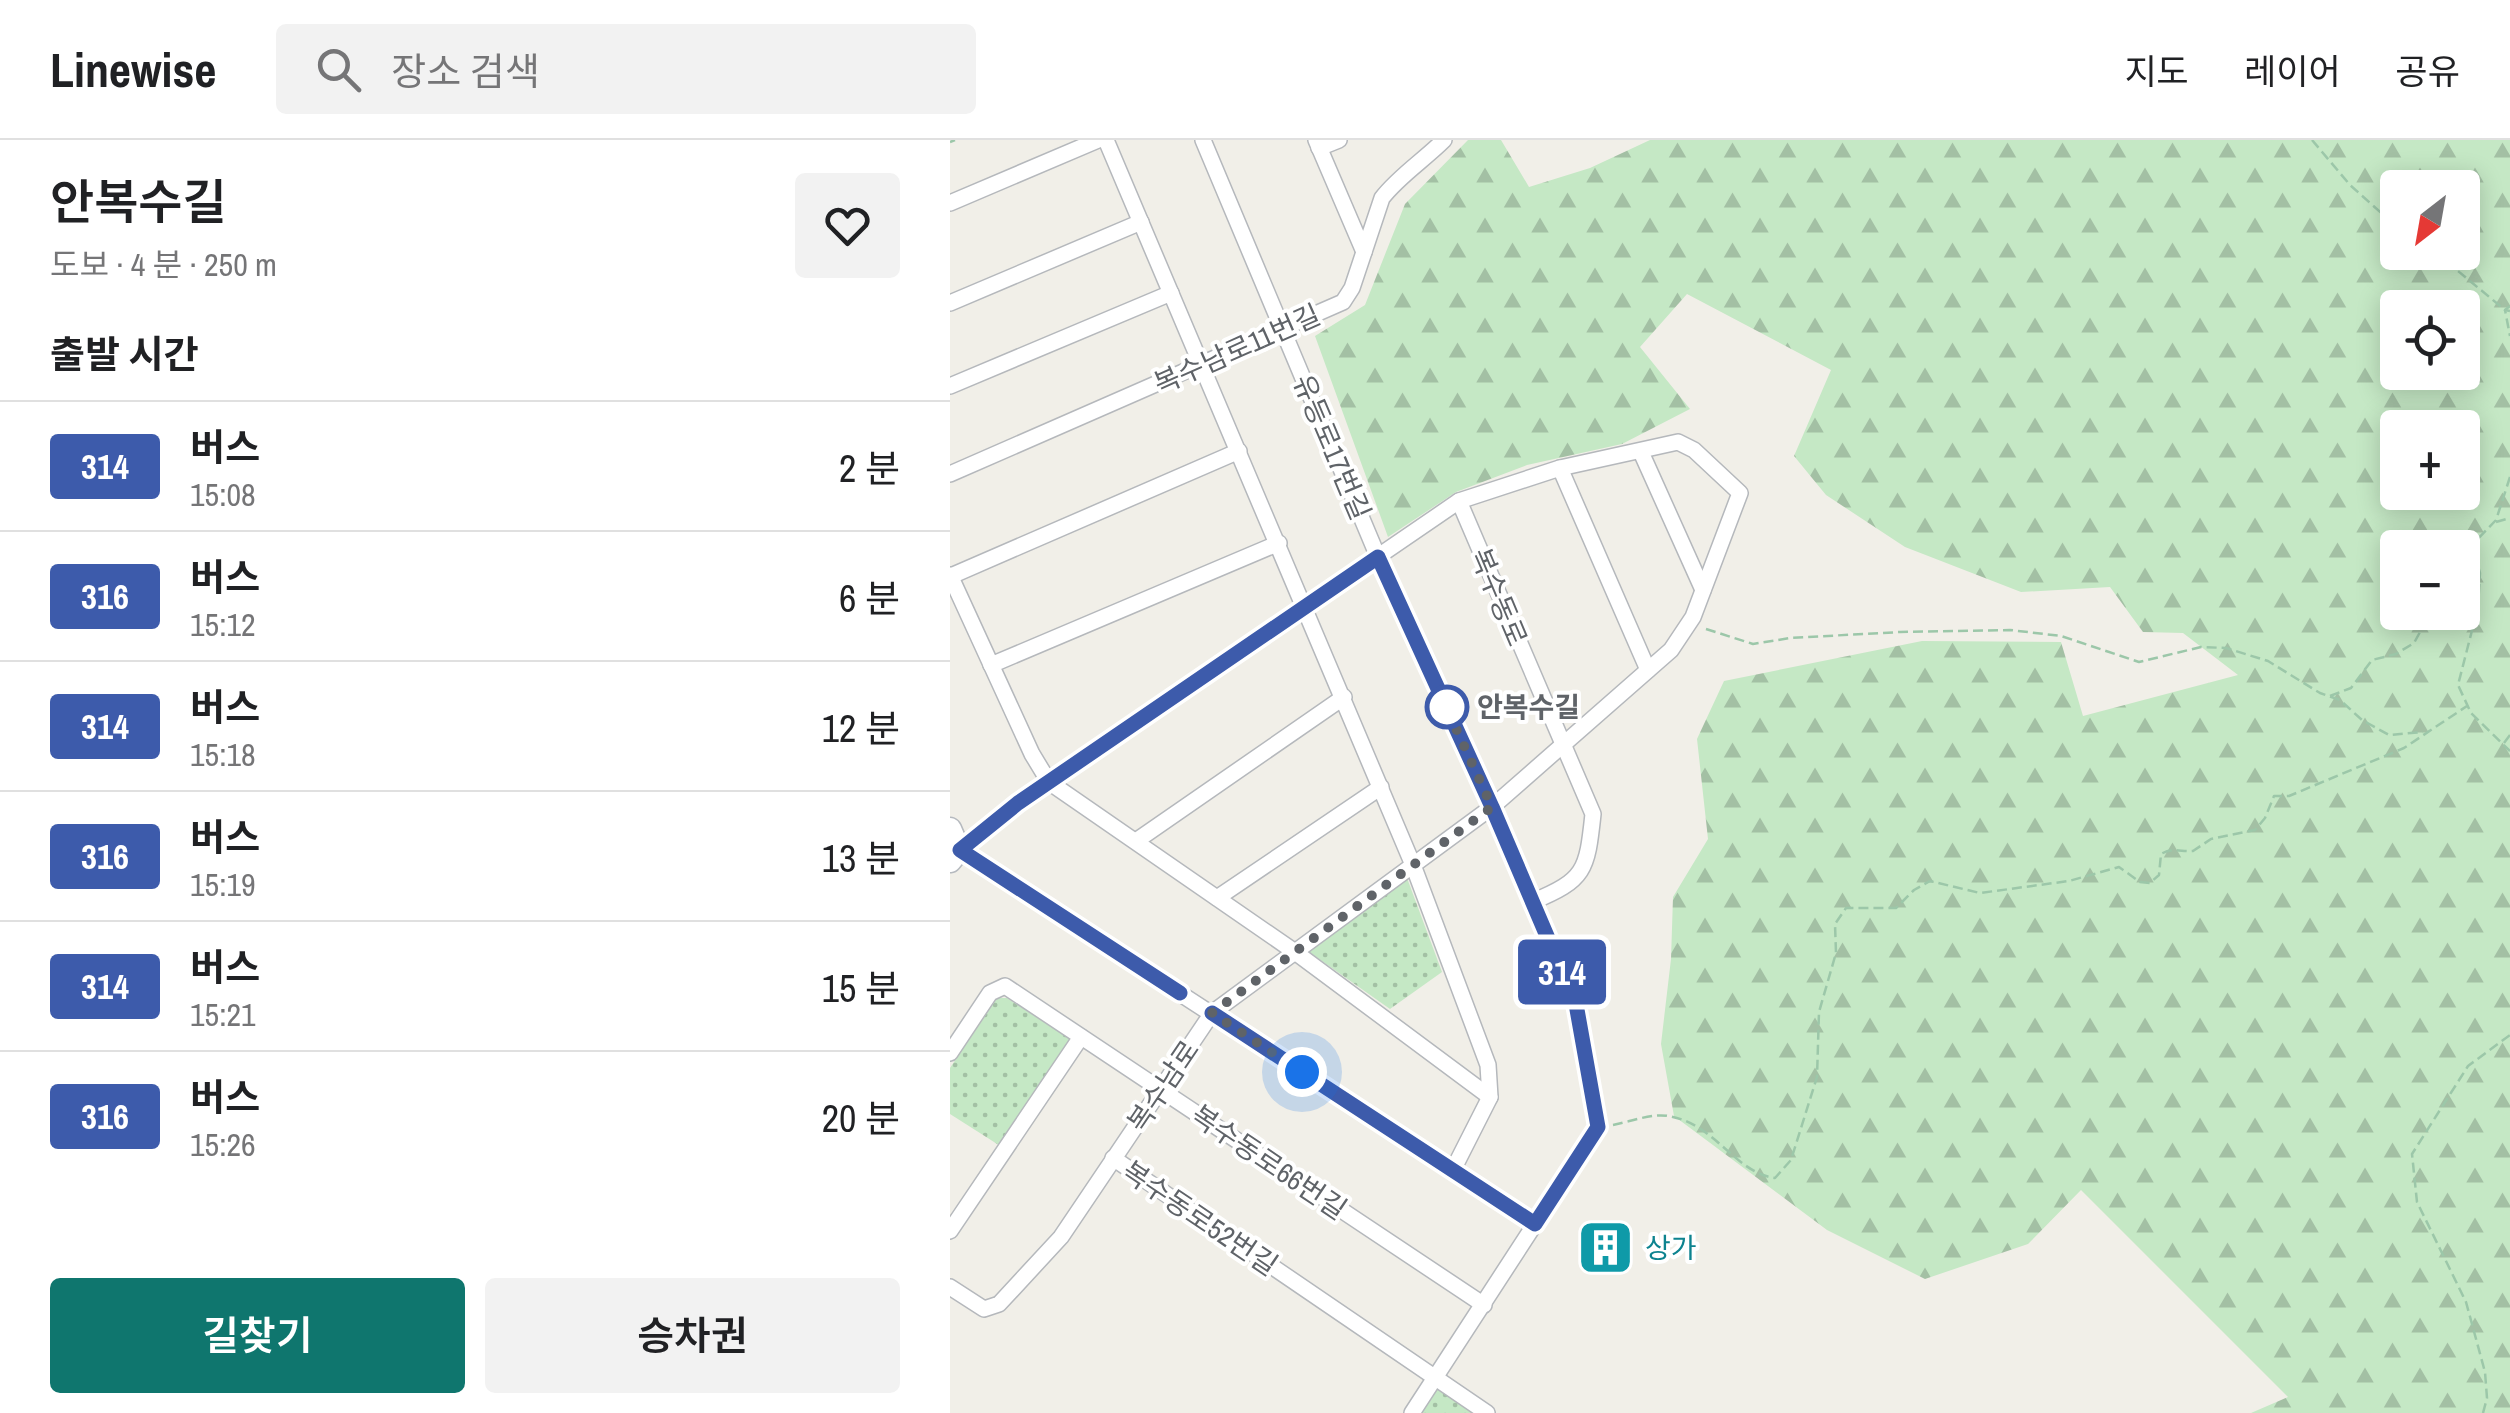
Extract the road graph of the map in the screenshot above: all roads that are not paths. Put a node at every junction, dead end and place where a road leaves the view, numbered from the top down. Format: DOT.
graph roads {
  1 [pos="1098,140"];
  2 [pos="1106,140"];
  3 [pos="1202,140"];
  4 [pos="1339,140"];
  5 [pos="1444,140"];
  6 [pos="1318,144"];
  7 [pos="950,202"];
  8 [pos="1141,222"];
  9 [pos="1364,252"];
  10 [pos="1171,293"];
  11 [pos="950,303"];
  12 [pos="1282,331"];
  13 [pos="1202,365"];
  14 [pos="950,386"];
  15 [pos="1240,451"];
  16 [pos="1641,452"];
  17 [pos="1560,468"];
  18 [pos="950,474"];
  19 [pos="1459,501"];
  20 [pos="1279,543"];
  21 [pos="1378,557"];
  22 [pos="950,576"];
  23 [pos="1703,590"];
  24 [pos="1306,606"];
  25 [pos="991,665"];
  26 [pos="1648,670"];
  27 [pos="1344,697"];
  28 [pos="1562,747"];
  29 [pos="1049,782"];
  30 [pos="1381,787"];
  31 [pos="1492,807"];
  32 [pos="1136,842"];
  33 [pos="953,846"];
  34 [pos="1414,865"];
  35 [pos="1217,898"];
  36 [pos="1532,902"];
  37 [pos="1295,952"];
  38 [pos="1212,1013"];
  39 [pos="1080,1037"];
  40 [pos="950,1054"];
  41 [pos="1161,1089"];
  42 [pos="1490,1097"];
  43 [pos="1113,1158"];
  44 [pos="1452,1170"];
  45 [pos="1535,1224"];
  46 [pos="950,1231"];
  47 [pos="950,1287"];
  48 [pos="1484,1305"];
  49 [pos="1435,1377"];
  50 [pos="1412,1413"];
  51 [pos="1487,1413"];
  1 -- 7 [label="street"];
  2 -- 8 [label="street"];
  3 -- 12 [label="street, 유등로17번길"];
  4 -- 6 [label="street"];
  5 -- 9 [label="street, 복수남로11번길"];
  6 -- 9 [label="street"];
  8 -- 10 [label="street"];
  8 -- 11 [label="street"];
  9 -- 12 [label="street, 복수남로11번길"];
  10 -- 13 [label="street"];
  10 -- 14 [label="street"];
  12 -- 13 [label="street, 복수남로11번길"];
  12 -- 21 [label="street, 유등로17번길"];
  13 -- 15 [label="street"];
  13 -- 18 [label="street, 복수남로11번길"];
  15 -- 20 [label="street"];
  15 -- 22 [label="street"];
  16 -- 17 [label="street"];
  16 -- 23 [label="street"];
  16 -- 23 [label="street"];
  17 -- 19 [label="street"];
  17 -- 26 [label="street"];
  19 -- 21 [label="street"];
  19 -- 28 [label="street, 복수동로"];
  20 -- 24 [label="street"];
  20 -- 25 [label="street"];
  21 -- 24 [label="street"];
  21 -- 31 [label="street, 유등로17번길"];
  22 -- 25 [label="street"];
  23 -- 26 [label="street"];
  24 -- 27 [label="street"];
  24 -- 29 [label="street"];
  25 -- 29 [label="street"];
  26 -- 28 [label="street"];
  27 -- 30 [label="street"];
  27 -- 32 [label="street"];
  28 -- 31 [label="street"];
  28 -- 36 [label="street, 복수동로"];
  29 -- 32 [label="street"];
  29 -- 33 [label="street"];
  30 -- 34 [label="street"];
  30 -- 35 [label="street"];
  31 -- 34 [label="street"];
  31 -- 36 [label="street, 유등로17번길"];
  32 -- 35 [label="street"];
  33 -- 38 [label="street, 복수남로"];
  34 -- 37 [label="street"];
  34 -- 42 [label="street"];
  35 -- 37 [label="street"];
  36 -- 45 [label="street, 유등로17번길"];
  37 -- 38 [label="street"];
  37 -- 42 [label="street"];
  38 -- 41 [label="street, 복수남로"];
  38 -- 44 [label="street, 복수남로"];
  39 -- 40 [label="street, 복수동로66번길"];
  39 -- 41 [label="street, 복수동로66번길"];
  39 -- 46 [label="street"];
  41 -- 43 [label="street, 복수남로"];
  41 -- 48 [label="street, 복수동로66번길"];
  42 -- 44 [label="street"];
  43 -- 47 [label="street, 복수동로52번길"];
  43 -- 49 [label="street, 복수동로52번길"];
  44 -- 45 [label="street, 복수남로"];
  45 -- 48 [label="street"];
  48 -- 49 [label="street"];
  49 -- 50 [label="street"];
  49 -- 51 [label="street, 복수동로52번길"];
}
